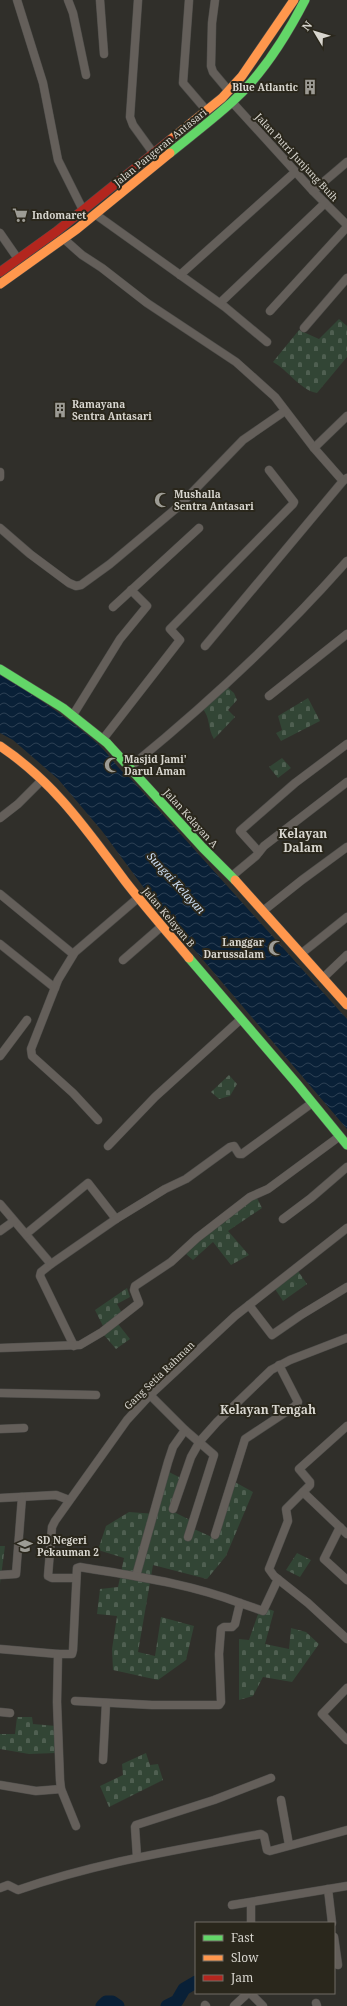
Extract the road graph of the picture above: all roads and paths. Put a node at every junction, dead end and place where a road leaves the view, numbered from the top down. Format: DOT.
graph roads {
  1 [pos="17,0"];
  2 [pos="68,0"];
  3 [pos="100,0"];
  4 [pos="138,0"];
  5 [pos="189,0"];
  6 [pos="215,0"];
  7 [pos="294,0"];
  8 [pos="306,0"];
  9 [pos="286,13"];
  10 [pos="295,19"];
  11 [pos="280,23"];
  12 [pos="289,28"];
  13 [pos="104,54"];
  14 [pos="86,75"];
  15 [pos="229,91"];
  16 [pos="232,102"];
  17 [pos="206,111"];
  18 [pos="154,154"];
  19 [pos="347,162"];
  20 [pos="295,172"];
  21 [pos="114,185"];
  22 [pos="313,191"];
  23 [pos="121,194"];
  24 [pos="325,203"];
  25 [pos="83,210"];
  26 [pos="95,214"];
  27 [pos="347,225"];
  28 [pos="0,233"];
  29 [pos="64,239"];
  30 [pos="18,260"];
  31 [pos="0,272"];
  32 [pos="180,275"];
  33 [pos="347,278"];
  34 [pos="0,284"];
  35 [pos="220,303"];
  36 [pos="270,311"];
  37 [pos="304,328"];
  38 [pos="267,342"];
  39 [pos="285,411"];
  40 [pos="347,416"];
  41 [pos="314,448"];
  42 [pos="269,470"];
  43 [pos="0,472"];
  44 [pos="0,477"];
  45 [pos="345,479"];
  46 [pos="0,528"];
  47 [pos="199,528"];
  48 [pos="347,561"];
  49 [pos="131,590"];
  50 [pos="113,607"];
  51 [pos="347,634"];
  52 [pos="204,646"];
  53 [pos="0,669"];
  54 [pos="269,696"];
  55 [pos="72,715"];
  56 [pos="103,739"];
  57 [pos="347,744"];
  58 [pos="0,746"];
  59 [pos="130,767"];
  60 [pos="42,780"];
  61 [pos="347,782"];
  62 [pos="0,818"];
  63 [pos="347,847"];
  64 [pos="259,852"];
  65 [pos="232,876"];
  66 [pos="0,894"];
  67 [pos="138,898"];
  68 [pos="263,911"];
  69 [pos="347,917"];
  70 [pos="162,926"];
  71 [pos="0,944"];
  72 [pos="302,953"];
  73 [pos="73,954"];
  74 [pos="347,955"];
  75 [pos="123,960"];
  76 [pos="323,978"];
  77 [pos="55,988"];
  78 [pos="347,1005"];
  79 [pos="241,1019"];
  80 [pos="28,1020"];
  81 [pos="0,1056"];
  82 [pos="312,1103"];
  83 [pos="98,1120"];
  84 [pos="340,1136"];
  85 [pos="347,1145"];
  86 [pos="108,1146"];
  87 [pos="347,1167"];
  88 [pos="0,1204"];
  89 [pos="116,1219"];
  90 [pos="283,1219"];
  91 [pos="14,1221"];
  92 [pos="347,1228"];
  93 [pos="0,1231"];
  94 [pos="26,1234"];
  95 [pos="51,1264"];
  96 [pos="347,1287"];
  97 [pos="249,1305"];
  98 [pos="347,1338"];
  99 [pos="74,1346"];
  100 [pos="0,1348"];
  101 [pos="279,1366"];
  102 [pos="0,1393"];
  103 [pos="96,1395"];
  104 [pos="150,1395"];
  105 [pos="347,1426"];
  106 [pos="24,1428"];
  107 [pos="0,1429"];
  108 [pos="186,1430"];
  109 [pos="200,1441"];
  110 [pos="303,1492"];
  111 [pos="22,1497"];
  112 [pos="0,1498"];
  113 [pos="69,1500"];
  114 [pos="174,1509"];
  115 [pos="340,1527"];
  116 [pos="347,1534"];
  117 [pos="215,1535"];
  118 [pos="188,1537"];
  119 [pos="0,1575"];
  120 [pos="136,1576"];
  121 [pos="76,1578"];
  122 [pos="278,1579"];
  123 [pos="347,1580"];
  124 [pos="240,1603"];
  125 [pos="347,1639"];
  126 [pos="0,1649"];
  127 [pos="58,1654"];
  128 [pos="347,1688"];
  129 [pos="75,1701"];
  130 [pos="106,1703"];
  131 [pos="0,1712"];
  132 [pos="10,1714"];
  133 [pos="347,1740"];
  134 [pos="103,1760"];
  135 [pos="270,1778"];
  136 [pos="0,1785"];
  137 [pos="61,1789"];
  138 [pos="281,1800"];
  139 [pos="76,1826"];
  140 [pos="347,1830"];
  141 [pos="289,1845"];
  142 [pos="137,1857"];
  143 [pos="347,1886"];
  144 [pos="0,1888"];
  145 [pos="328,1889"];
  146 [pos="251,1903"];
  147 [pos="232,1905"];
  148 [pos="251,1922"];
  149 [pos="332,1922"];
  150 [pos="335,1944"];
  151 [pos="338,1965"];
  152 [pos="248,1994"];
  153 [pos="250,1994"];
  154 [pos="234,2006"];
  155 [pos="263,2006"];
  1 -- 25 [label="street"];
  2 -- 14 [label="street"];
  3 -- 13 [label="street"];
  4 -- 18 [label="street"];
  5 -- 17 [label="street"];
  6 -- 15 [label="street"];
  7 -- 9 [label="main road, Jalan Pangeran Antasari"];
  8 -- 10 [label="main road, Jalan Pangeran Antasari"];
  9 -- 10 [label="main road"];
  9 -- 11 [label="main road, Jalan Pangeran Antasari"];
  10 -- 12 [label="main road, Jalan Pangeran Antasari"];
  11 -- 12 [label="main road"];
  11 -- 15 [label="main road, Jalan Pangeran Antasari"];
  12 -- 16 [label="main road, Jalan Pangeran Antasari"];
  15 -- 17 [label="main road, Jalan Pangeran Antasari"];
  16 -- 20 [label="street, Jalan Putri Junjung Buih"];
  16 -- 23 [label="main road, Jalan Pangeran Antasari"];
  17 -- 18 [label="main road, Jalan Pangeran Antasari"];
  18 -- 21 [label="main road, Jalan Pangeran Antasari"];
  19 -- 22 [label="street"];
  20 -- 22 [label="street, Jalan Putri Junjung Buih"];
  20 -- 32 [label="street"];
  21 -- 23 [label="main road"];
  21 -- 25 [label="main road, Jalan Pangeran Antasari"];
  22 -- 24 [label="street, Jalan Putri Junjung Buih"];
  23 -- 26 [label="main road, Jalan Pangeran Antasari"];
  24 -- 27 [label="street, Jalan Putri Junjung Buih"];
  24 -- 35 [label="street"];
  25 -- 30 [label="main road, Jalan Pangeran Antasari"];
  26 -- 29 [label="main road, Jalan Pangeran Antasari"];
  26 -- 32 [label="street"];
  27 -- 36 [label="street"];
  28 -- 30 [label="street"];
  29 -- 34 [label="main road, Jalan Pangeran Antasari"];
  29 -- 39 [label="street"];
  30 -- 31 [label="main road, Jalan Pangeran Antasari"];
  32 -- 35 [label="street"];
  33 -- 37 [label="street"];
  35 -- 38 [label="street"];
  39 -- 41 [label="street"];
  39 -- 46 [label="street"];
  40 -- 41 [label="street"];
  41 -- 45 [label="street"];
  42 -- 56 [label="street"];
  43 -- 44 [label="street"];
  45 -- 52 [label="street"];
  47 -- 49 [label="street"];
  48 -- 59 [label="street"];
  49 -- 50 [label="street"];
  49 -- 55 [label="street"];
  51 -- 54 [label="street"];
  53 -- 55 [label="main road, Jalan Kelayan A"];
  55 -- 56 [label="main road, Jalan Kelayan A"];
  56 -- 59 [label="main road, Jalan Kelayan A"];
  57 -- 64 [label="street"];
  58 -- 60 [label="main road, Jalan Kelayan B"];
  59 -- 65 [label="main road, Jalan Kelayan A"];
  60 -- 62 [label="street"];
  60 -- 67 [label="main road, Jalan Kelayan B"];
  61 -- 64 [label="street"];
  63 -- 68 [label="street"];
  64 -- 65 [label="street"];
  65 -- 68 [label="main road, Jalan Kelayan A"];
  66 -- 73 [label="street"];
  67 -- 70 [label="main road, Jalan Kelayan B"];
  67 -- 73 [label="street"];
  68 -- 72 [label="main road, Jalan Kelayan A"];
  69 -- 72 [label="street"];
  70 -- 75 [label="street"];
  70 -- 79 [label="main road, Jalan Kelayan B"];
  71 -- 77 [label="street"];
  72 -- 76 [label="main road, Jalan Kelayan A"];
  73 -- 77 [label="street"];
  74 -- 76 [label="street"];
  76 -- 78 [label="main road, Jalan Kelayan A"];
  77 -- 83 [label="street"];
  79 -- 82 [label="main road, Jalan Kelayan B"];
  79 -- 86 [label="street"];
  80 -- 81 [label="street"];
  82 -- 84 [label="main road, Jalan Kelayan B"];
  82 -- 89 [label="street"];
  84 -- 85 [label="main road, Jalan Kelayan B"];
  84 -- 99 [label="street"];
  87 -- 90 [label="street"];
  88 -- 91 [label="street"];
  89 -- 94 [label="street"];
  89 -- 95 [label="street"];
  91 -- 93 [label="street"];
  91 -- 94 [label="street"];
  92 -- 97 [label="street, Gang Setia Rahman"];
  94 -- 95 [label="street"];
  95 -- 99 [label="street"];
  96 -- 97 [label="street"];
  97 -- 104 [label="street, Gang Setia Rahman"];
  98 -- 101 [label="street"];
  99 -- 100 [label="street"];
  101 -- 109 [label="street"];
  101 -- 117 [label="street"];
  102 -- 103 [label="street"];
  104 -- 108 [label="street"];
  104 -- 113 [label="street, Gang Setia Rahman"];
  105 -- 110 [label="street"];
  106 -- 107 [label="street"];
  108 -- 109 [label="street"];
  108 -- 120 [label="street"];
  109 -- 114 [label="street"];
  109 -- 118 [label="street"];
  110 -- 115 [label="street"];
  110 -- 122 [label="street"];
  111 -- 112 [label="street"];
  111 -- 113 [label="street"];
  111 -- 119 [label="street"];
  113 -- 121 [label="street, Gang Setia Rahman"];
  115 -- 116 [label="street"];
  115 -- 123 [label="street"];
  120 -- 121 [label="street"];
  120 -- 124 [label="street"];
  121 -- 127 [label="street"];
  122 -- 124 [label="street"];
  122 -- 125 [label="street"];
  124 -- 130 [label="street"];
  126 -- 127 [label="street"];
  127 -- 137 [label="street"];
  128 -- 133 [label="street"];
  129 -- 130 [label="street"];
  130 -- 134 [label="street"];
  131 -- 132 [label="street"];
  135 -- 142 [label="street"];
  136 -- 137 [label="street"];
  137 -- 139 [label="street"];
  138 -- 141 [label="street"];
  140 -- 141 [label="street"];
  141 -- 142 [label="street"];
  142 -- 144 [label="street"];
  143 -- 145 [label="street"];
  145 -- 146 [label="street"];
  145 -- 149 [label="street"];
  146 -- 147 [label="street"];
  146 -- 148 [label="street"];
  150 -- 151 [label="street"];
  152 -- 154 [label="street"];
  153 -- 155 [label="street"];
}
